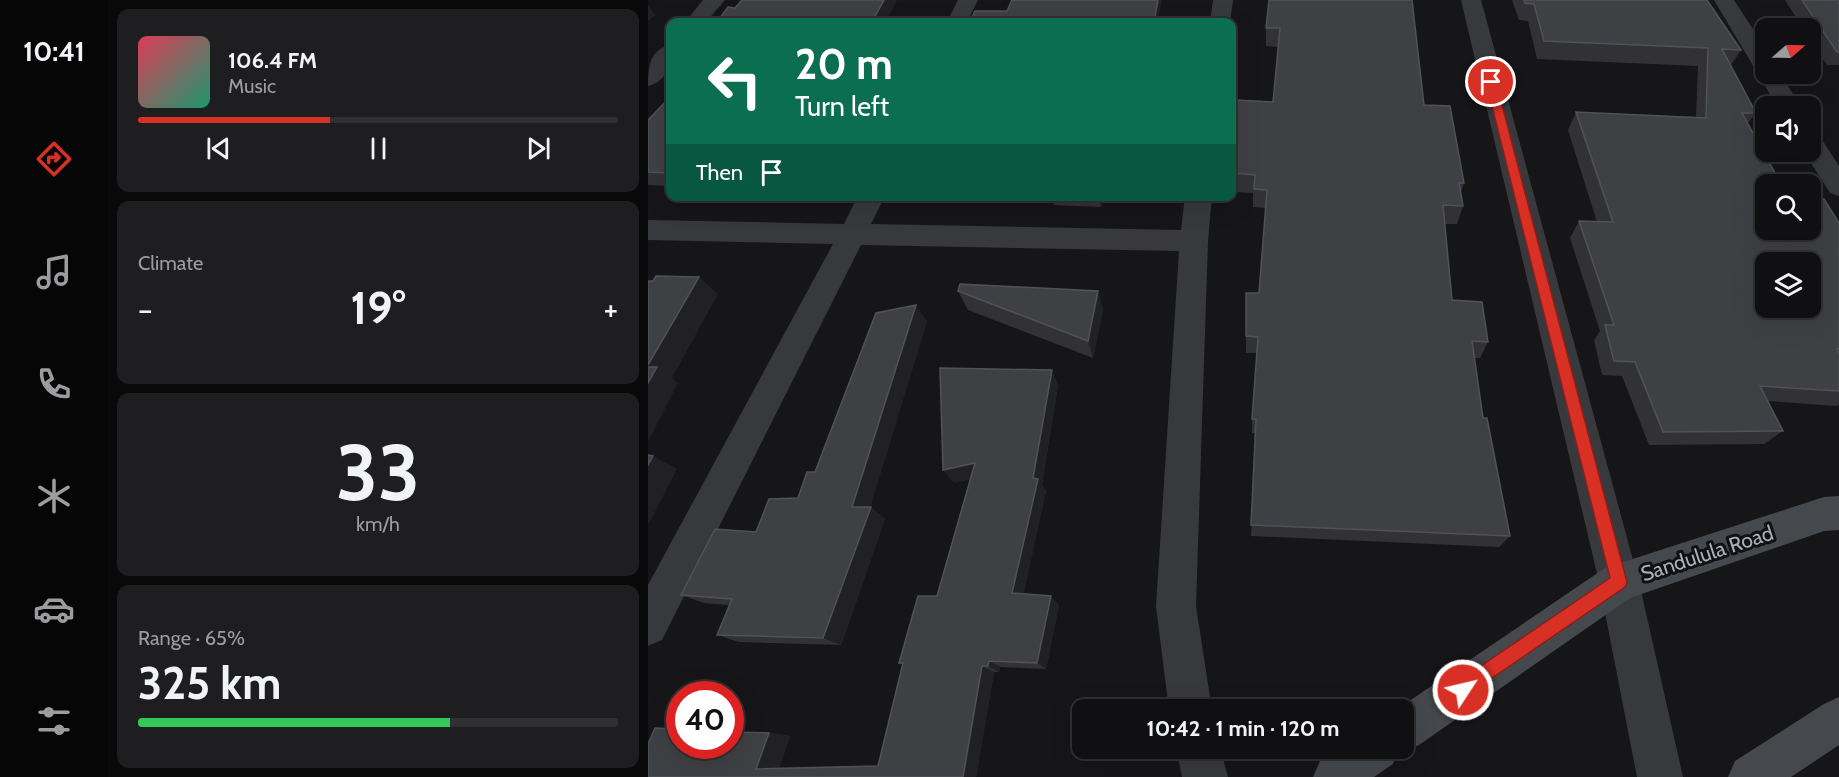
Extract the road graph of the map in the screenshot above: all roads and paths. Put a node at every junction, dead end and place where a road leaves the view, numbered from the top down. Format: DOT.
graph roads {
  1 [pos="715,0"];
  2 [pos="968,0"];
  3 [pos="1223,0"];
  4 [pos="1471,0"];
  5 [pos="1724,0"];
  6 [pos="699,18"];
  7 [pos="959,18"];
  8 [pos="1221,18"];
  9 [pos="1755,50"];
  10 [pos="666,57"];
  11 [pos="648,79"];
  12 [pos="1821,158"];
  13 [pos="1839,187"];
  14 [pos="870,201"];
  15 [pos="1198,201"];
  16 [pos="648,230"];
  17 [pos="854,235"];
  18 [pos="1194,241"];
  19 [pos="1839,513"];
  20 [pos="1619,582"];
  21 [pos="648,626"];
  22 [pos="1189,699"];
  23 [pos="1414,723"];
  24 [pos="1836,729"];
  25 [pos="1201,759"];
  26 [pos="1361,759"];
  27 [pos="1205,777"];
  28 [pos="1336,777"];
  29 [pos="1660,777"];
  30 [pos="1751,777"];
  1 -- 6 [label="street"];
  2 -- 7 [label="street"];
  3 -- 8 [label="street"];
  4 -- 20 [label="street"];
  5 -- 9 [label="street"];
  10 -- 11 [label="street"];
  12 -- 13 [label="street"];
  14 -- 17 [label="street"];
  15 -- 18 [label="street"];
  16 -- 17 [label="street"];
  17 -- 18 [label="street"];
  17 -- 21 [label="street"];
  18 -- 22 [label="street"];
  19 -- 20 [label="street, Sandulula Road"];
  20 -- 23 [label="street, Sandulula Road"];
  20 -- 29 [label="street"];
  24 -- 30 [label="street"];
  25 -- 27 [label="street"];
  26 -- 28 [label="street"];
}
